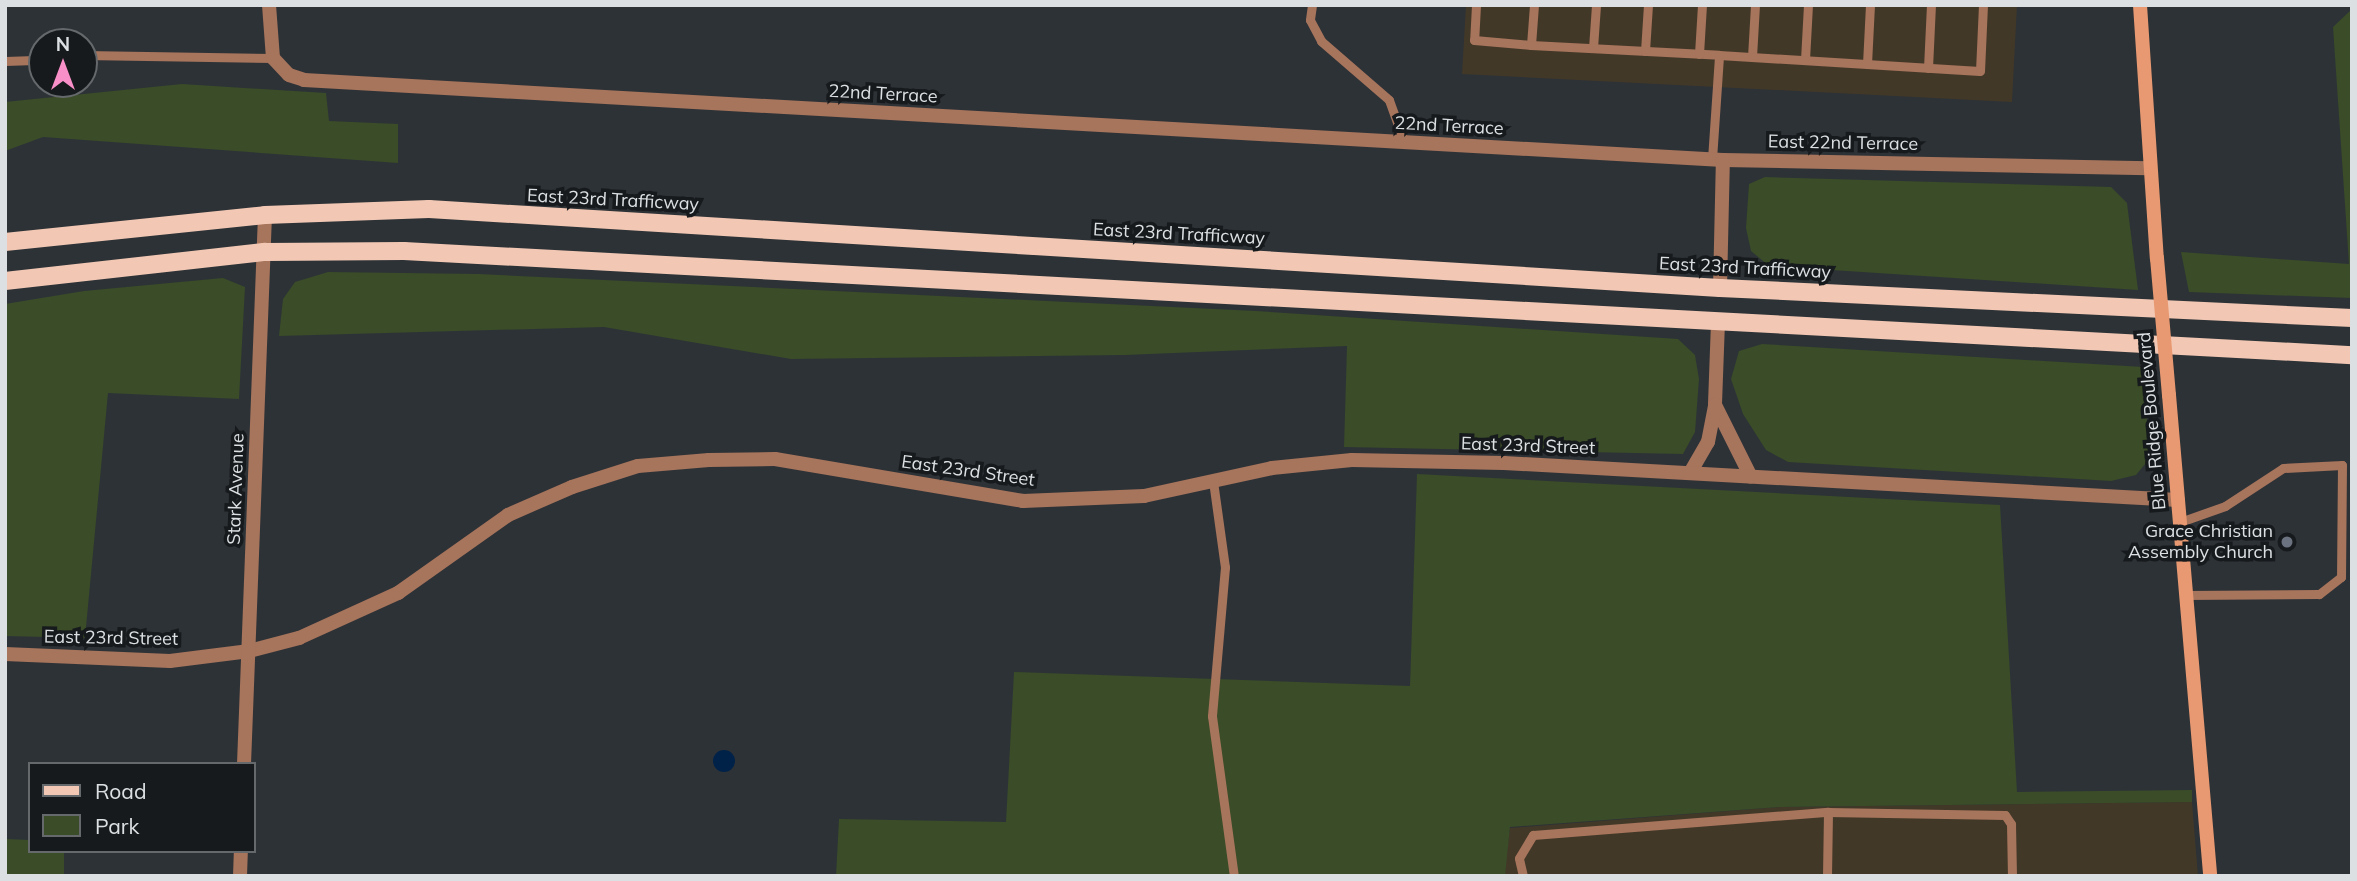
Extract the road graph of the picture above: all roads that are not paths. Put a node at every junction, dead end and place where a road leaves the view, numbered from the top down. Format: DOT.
graph roads {
  1 [pos="269,5"];
  2 [pos="1312,5"];
  3 [pos="1476,5"];
  4 [pos="1534,5"];
  5 [pos="1595,5"];
  6 [pos="1648,5"];
  7 [pos="1702,5"];
  8 [pos="1755,5"];
  9 [pos="1808,5"];
  10 [pos="1870,5"];
  11 [pos="1931,5"];
  12 [pos="1983,5"];
  13 [pos="2140,5"];
  14 [pos="1531,45"];
  15 [pos="1593,48"];
  16 [pos="1645,51"];
  17 [pos="1699,54"];
  18 [pos="98,55"];
  19 [pos="1719,55"];
  20 [pos="1752,57"];
  21 [pos="273,58"];
  22 [pos="28,60"];
  23 [pos="1805,60"];
  24 [pos="5,61"];
  25 [pos="1867,64"];
  26 [pos="1928,68"];
  27 [pos="1404,142"];
  28 [pos="1537,150"];
  29 [pos="1718,160"];
  30 [pos="2149,168"];
  31 [pos="265,215"];
  32 [pos="5,242"];
  33 [pos="265,252"];
  34 [pos="5,281"];
  35 [pos="1720,288"];
  36 [pos="2352,318"];
  37 [pos="1718,322"];
  38 [pos="2352,355"];
  39 [pos="1716,405"];
  40 [pos="1690,473"];
  41 [pos="1752,477"];
  42 [pos="1213,481"];
  43 [pos="2179,500"];
  44 [pos="2180,522"];
  45 [pos="2185,595"];
  46 [pos="249,651"];
  47 [pos="5,654"];
  48 [pos="244,762"];
  49 [pos="1828,812"];
  50 [pos="241,853"];
  51 [pos="240,876"];
  52 [pos="1234,876"];
  53 [pos="1523,876"];
  54 [pos="1827,876"];
  55 [pos="2012,876"];
  56 [pos="2210,876"];
  1 -- 21 [label="street"];
  2 -- 27 [label="lane"];
  3 -- 14 [label="lane"];
  4 -- 14 [label="lane"];
  5 -- 15 [label="lane"];
  6 -- 16 [label="lane"];
  7 -- 17 [label="lane"];
  8 -- 20 [label="lane"];
  9 -- 23 [label="lane"];
  10 -- 25 [label="lane"];
  11 -- 26 [label="lane"];
  12 -- 26 [label="lane"];
  13 -- 30 [label="main road, Blue Ridge Boulevard"];
  14 -- 15 [label="lane"];
  15 -- 16 [label="lane"];
  16 -- 17 [label="lane"];
  17 -- 19 [label="lane"];
  18 -- 21 [label="lane"];
  19 -- 20 [label="lane"];
  19 -- 29 [label="lane"];
  20 -- 23 [label="lane"];
  21 -- 27 [label="street, 22nd Terrace"];
  22 -- 24 [label="lane"];
  23 -- 25 [label="lane"];
  25 -- 26 [label="lane"];
  27 -- 28 [label="street, 22nd Terrace"];
  28 -- 29 [label="street, East 22nd Terrace"];
  29 -- 30 [label="street, East 22nd Terrace"];
  29 -- 35 [label="street"];
  30 -- 43 [label="main road, Blue Ridge Boulevard, bridge"];
  31 -- 32 [label="main road, East 23rd Trafficway"];
  31 -- 33 [label="street, Stark Avenue"];
  31 -- 35 [label="main road, East 23rd Trafficway"];
  33 -- 34 [label="main road"];
  33 -- 37 [label="main road"];
  33 -- 46 [label="street, Stark Avenue"];
  35 -- 36 [label="main road, East 23rd Trafficway"];
  37 -- 38 [label="main road"];
  37 -- 39 [label="street"];
  39 -- 40 [label="street"];
  39 -- 41 [label="street"];
  40 -- 41 [label="street, East 23rd Street"];
  40 -- 42 [label="street, East 23rd Street"];
  41 -- 43 [label="street, East 23rd Street"];
  42 -- 46 [label="street, East 23rd Street"];
  42 -- 52 [label="lane"];
  43 -- 44 [label="main road, Blue Ridge Boulevard"];
  44 -- 45 [label="main road, Blue Ridge Boulevard"];
  44 -- 45 [label="lane"];
  45 -- 56 [label="main road, Blue Ridge Boulevard"];
  46 -- 47 [label="street, East 23rd Street"];
  46 -- 48 [label="street, Stark Avenue"];
  49 -- 53 [label="lane"];
  49 -- 54 [label="lane"];
  49 -- 55 [label="lane"];
  50 -- 51 [label="street"];
}
